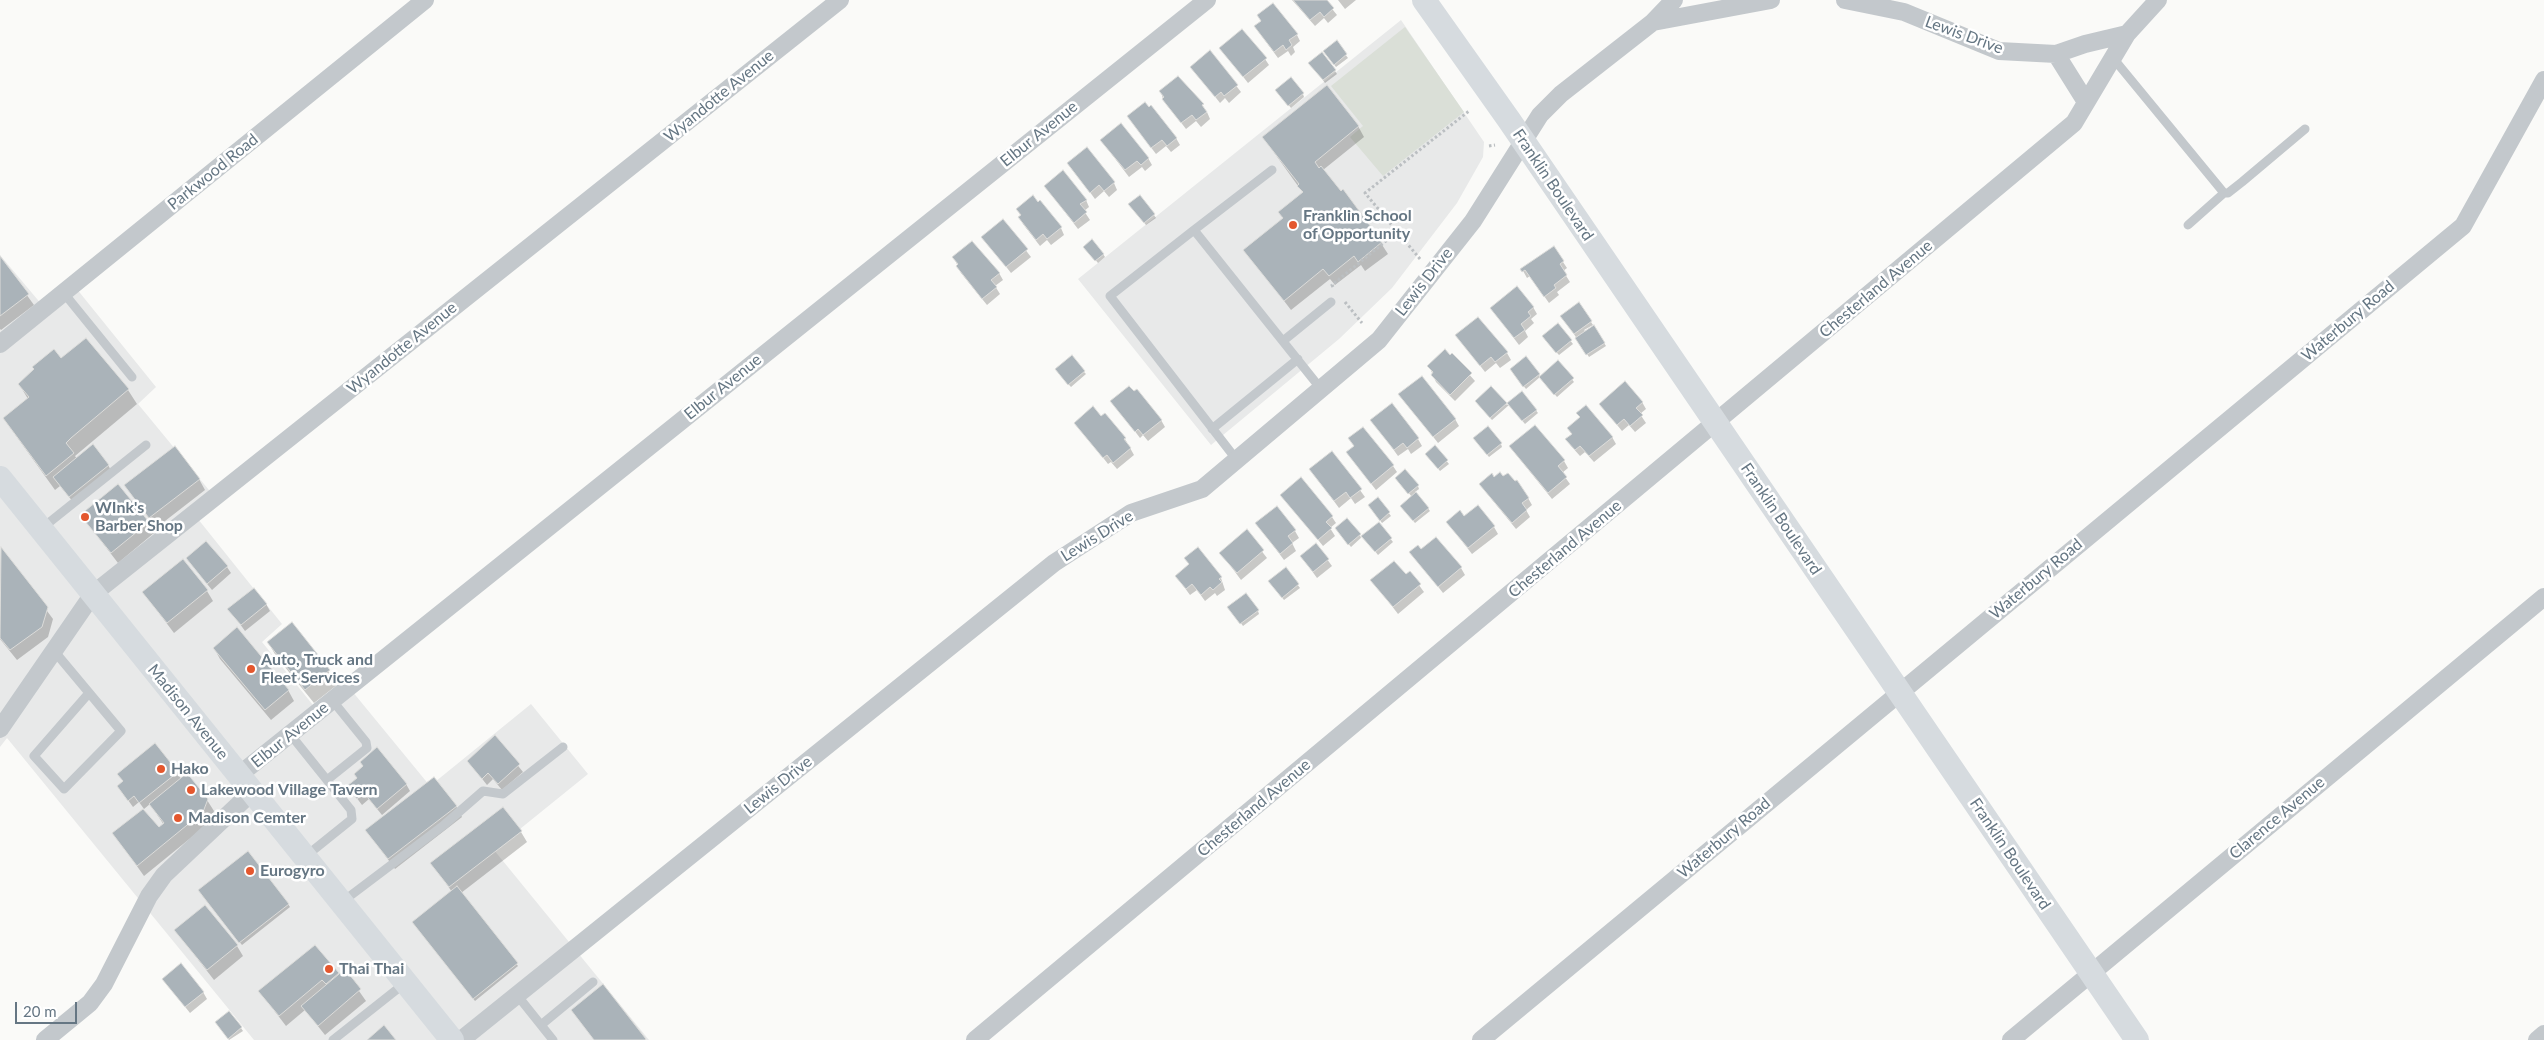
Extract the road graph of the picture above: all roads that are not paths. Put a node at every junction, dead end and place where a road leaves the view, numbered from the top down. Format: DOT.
graph roads {
  1 [pos="426,0"];
  2 [pos="840,0"];
  3 [pos="1206,0"];
  4 [pos="1424,0"];
  5 [pos="1674,0"];
  6 [pos="1845,0"];
  7 [pos="2158,0"];
  8 [pos="1758,1"];
  9 [pos="1653,22"];
  10 [pos="2127,34"];
  11 [pos="2056,54"];
  12 [pos="2113,58"];
  13 [pos="2544,80"];
  14 [pos="2086,102"];
  15 [pos="2305,129"];
  16 [pos="1522,141"];
  17 [pos="1272,170"];
  18 [pos="2224,193"];
  19 [pos="2188,225"];
  20 [pos="1194,230"];
  21 [pos="63,292"];
  22 [pos="1331,302"];
  23 [pos="1283,341"];
  24 [pos="0,344"];
  25 [pos="1298,359"];
  26 [pos="132,378"];
  27 [pos="1321,389"];
  28 [pos="1715,424"];
  29 [pos="1212,429"];
  30 [pos="146,445"];
  31 [pos="1236,459"];
  32 [pos="0,478"];
  33 [pos="41,529"];
  34 [pos="94,594"];
  35 [pos="2544,597"];
  36 [pos="55,652"];
  37 [pos="1899,692"];
  38 [pos="89,693"];
  39 [pos="332,700"];
  40 [pos="0,730"];
  41 [pos="290,734"];
  42 [pos="562,747"];
  43 [pos="327,780"];
  44 [pos="246,784"];
  45 [pos="305,857"];
  46 [pos="341,902"];
  47 [pos="2091,973"];
  48 [pos="406,982"];
  49 [pos="593,982"];
  50 [pos="516,995"];
  51 [pos="541,1026"];
  52 [pos="2544,1034"];
  53 [pos="45,1040"];
  54 [pos="333,1040"];
  55 [pos="452,1040"];
  56 [pos="461,1040"];
  57 [pos="553,1040"];
  58 [pos="975,1040"];
  59 [pos="1481,1040"];
  60 [pos="2011,1040"];
  61 [pos="2137,1040"];
  62 [pos="2537,1040"];
  1 -- 21 [label="street, Parkwood Road"];
  2 -- 34 [label="street, Wyandotte Avenue"];
  3 -- 39 [label="street, Elbur Avenue"];
  4 -- 16 [label="street, Franklin Boulevard"];
  5 -- 9 [label="street"];
  6 -- 11 [label="street, Lewis Drive"];
  7 -- 10 [label="street"];
  8 -- 9 [label="street, Lewis Drive"];
  9 -- 16 [label="street, Lewis Drive"];
  10 -- 11 [label="street, Lewis Drive"];
  10 -- 12 [label="street, Chesterland Avenue"];
  11 -- 14 [label="street"];
  12 -- 14 [label="street, Chesterland Avenue"];
  12 -- 18 [label="lane"];
  13 -- 37 [label="street, Waterbury Road"];
  14 -- 28 [label="street, Chesterland Avenue"];
  15 -- 18 [label="lane"];
  16 -- 27 [label="street, Lewis Drive"];
  16 -- 28 [label="street, Franklin Boulevard"];
  17 -- 20 [label="lane"];
  18 -- 19 [label="lane"];
  20 -- 23 [label="lane"];
  20 -- 29 [label="lane"];
  21 -- 24 [label="street, Parkwood Road"];
  21 -- 26 [label="lane"];
  22 -- 23 [label="lane"];
  23 -- 25 [label="lane"];
  25 -- 27 [label="lane"];
  25 -- 29 [label="lane"];
  27 -- 31 [label="street, Lewis Drive"];
  28 -- 37 [label="street, Franklin Boulevard"];
  28 -- 58 [label="street, Chesterland Avenue"];
  29 -- 31 [label="lane"];
  30 -- 33 [label="lane"];
  31 -- 50 [label="street, Lewis Drive"];
  32 -- 33 [label="street, Madison Avenue"];
  33 -- 34 [label="street, Madison Avenue"];
  34 -- 36 [label="street, Wyandotte Avenue"];
  34 -- 44 [label="street, Madison Avenue"];
  35 -- 47 [label="street, Clarence Avenue"];
  36 -- 38 [label="lane"];
  36 -- 40 [label="street, Wyandotte Avenue"];
  37 -- 47 [label="street, Franklin Boulevard"];
  37 -- 59 [label="street, Waterbury Road"];
  38 -- 38 [label="lane"];
  39 -- 41 [label="street, Elbur Avenue"];
  39 -- 43 [label="lane"];
  41 -- 43 [label="lane"];
  41 -- 44 [label="street, Elbur Avenue"];
  42 -- 46 [label="lane"];
  43 -- 45 [label="lane"];
  44 -- 45 [label="street, Madison Avenue"];
  44 -- 53 [label="street, Elbur Avenue"];
  45 -- 46 [label="street, Madison Avenue"];
  46 -- 48 [label="street, Madison Avenue"];
  47 -- 60 [label="street, Clarence Avenue"];
  47 -- 61 [label="street, Franklin Boulevard"];
  48 -- 54 [label="lane"];
  48 -- 55 [label="street, Madison Avenue"];
  49 -- 51 [label="lane"];
  50 -- 51 [label="lane"];
  50 -- 56 [label="street, Lewis Drive"];
  51 -- 57 [label="lane"];
  52 -- 62 [label="street"];
}
